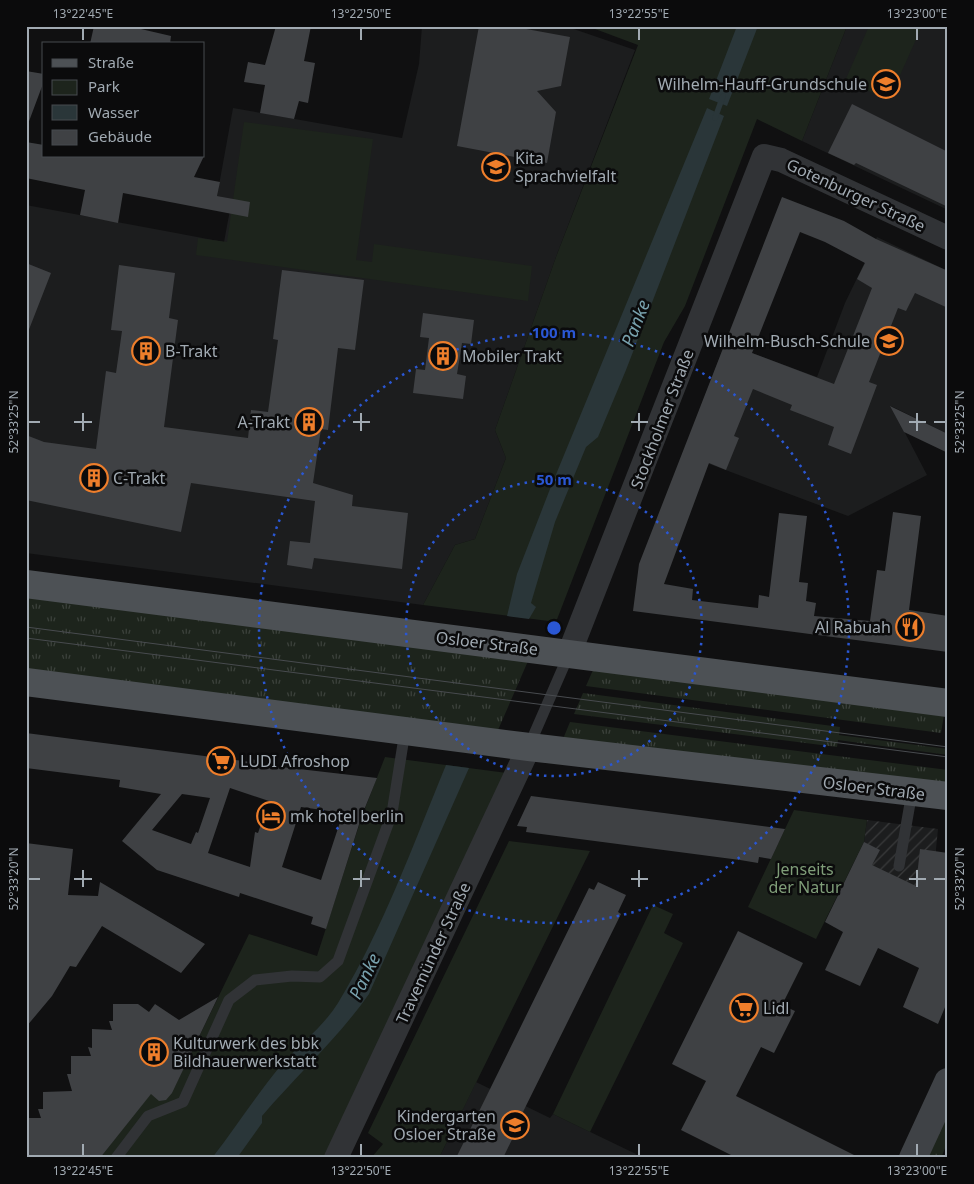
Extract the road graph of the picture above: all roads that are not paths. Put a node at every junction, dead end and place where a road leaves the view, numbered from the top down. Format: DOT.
graph roads {
  1 [pos="764,156"];
  2 [pos="948,238"];
  3 [pos="26,584"];
  4 [pos="569,654"];
  5 [pos="26,682"];
  6 [pos="948,703"];
  7 [pos="405,730"];
  8 [pos="529,747"];
  9 [pos="912,792"];
  10 [pos="948,796"];
  11 [pos="899,866"];
  12 [pos="948,1082"];
  13 [pos="116,1158"];
  14 [pos="336,1158"];
  15 [pos="913,1158"];
  1 -- 2 [label="street, Gotenburger Straße"];
  1 -- 4 [label="street, Stockholmer Straße"];
  3 -- 4 [label="main road, Osloer Straße"];
  4 -- 6 [label="main road, Osloer Straße"];
  4 -- 8 [label="lane"];
  5 -- 7 [label="main road, Osloer Straße"];
  7 -- 8 [label="main road, Osloer Straße"];
  7 -- 13 [label="lane"];
  8 -- 9 [label="main road, Osloer Straße"];
  8 -- 14 [label="street, Travemünder Straße"];
  9 -- 10 [label="main road, Osloer Straße"];
  9 -- 11 [label="lane"];
  12 -- 15 [label="main road"];
}
